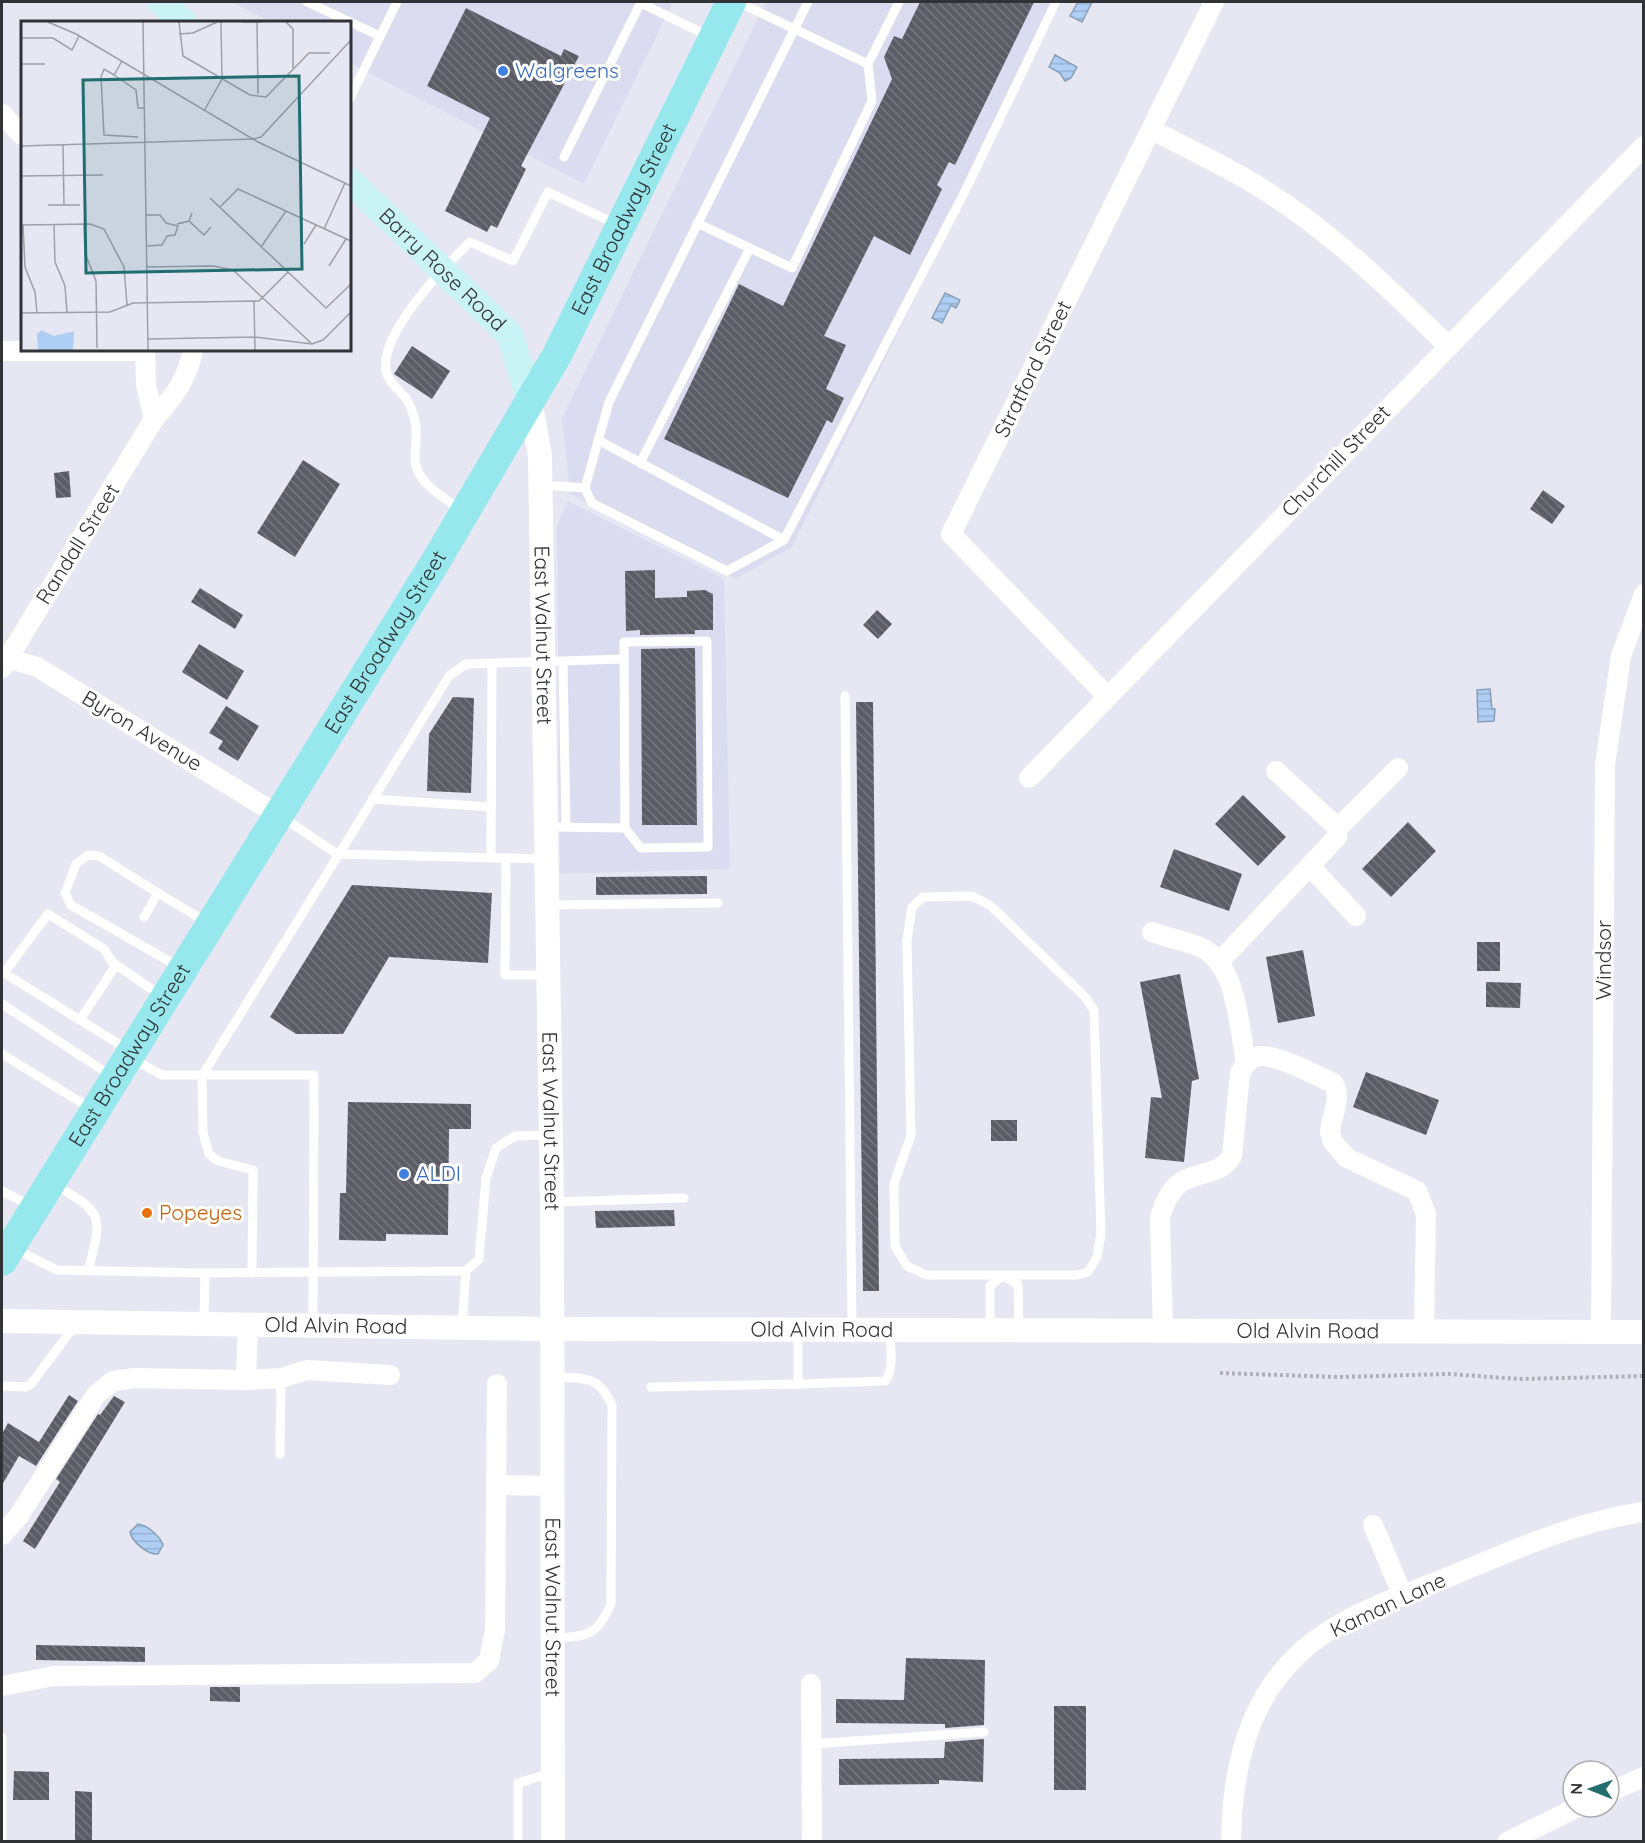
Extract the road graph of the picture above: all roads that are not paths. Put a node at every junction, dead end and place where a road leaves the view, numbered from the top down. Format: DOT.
graph roads {
  1 [pos="161,2"];
  2 [pos="307,2"];
  3 [pos="397,2"];
  4 [pos="641,2"];
  5 [pos="731,2"];
  6 [pos="738,2"];
  7 [pos="808,2"];
  8 [pos="899,2"];
  9 [pos="1056,2"];
  10 [pos="1214,2"];
  11 [pos="182,21"];
  12 [pos="348,21"];
  13 [pos="351,22"];
  14 [pos="794,29"];
  15 [pos="380,36"];
  16 [pos="713,39"];
  17 [pos="868,64"];
  18 [pos="351,96"];
  19 [pos="2,114"];
  20 [pos="1152,130"];
  21 [pos="21,134"];
  22 [pos="1644,146"];
  23 [pos="564,158"];
  24 [pos="351,182"];
  25 [pos="697,223"];
  26 [pos="620,226"];
  27 [pos="750,248"];
  28 [pos="441,269"];
  29 [pos="1448,346"];
  30 [pos="2,351"];
  31 [pos="21,351"];
  32 [pos="144,351"];
  33 [pos="193,351"];
  34 [pos="530,400"];
  35 [pos="154,419"];
  36 [pos="598,440"];
  37 [pos="640,463"];
  38 [pos="540,485"];
  39 [pos="585,488"];
  40 [pos="464,512"];
  41 [pos="784,540"];
  42 [pos="1644,594"];
  43 [pos="624,659"];
  44 [pos="4,661"];
  45 [pos="554,662"];
  46 [pos="492,664"];
  47 [pos="845,696"];
  48 [pos="1108,697"];
  49 [pos="1398,768"];
  50 [pos="1276,771"];
  51 [pos="1029,778"];
  52 [pos="372,799"];
  53 [pos="491,807"];
  54 [pos="278,815"];
  55 [pos="556,827"];
  56 [pos="625,828"];
  57 [pos="1338,828"];
  58 [pos="337,854"];
  59 [pos="491,858"];
  60 [pos="506,858"];
  61 [pos="547,859"];
  62 [pos="1310,866"];
  63 [pos="158,893"];
  64 [pos="718,903"];
  65 [pos="548,905"];
  66 [pos="1356,916"];
  67 [pos="144,917"];
  68 [pos="210,924"];
  69 [pos="1152,932"];
  70 [pos="1220,961"];
  71 [pos="116,965"];
  72 [pos="183,969"];
  73 [pos="3,975"];
  74 [pos="550,975"];
  75 [pos="165,998"];
  76 [pos="2,1004"];
  77 [pos="80,1020"];
  78 [pos="2,1054"];
  79 [pos="125,1062"];
  80 [pos="1246,1062"];
  81 [pos="202,1076"];
  82 [pos="95,1111"];
  83 [pos="551,1135"];
  84 [pos="51,1182"];
  85 [pos="2,1191"];
  86 [pos="684,1198"];
  87 [pos="552,1202"];
  88 [pos="35,1208"];
  89 [pos="6,1254"];
  90 [pos="88,1271"];
  91 [pos="466,1271"];
  92 [pos="205,1273"];
  93 [pos="252,1273"];
  94 [pos="313,1273"];
  95 [pos="1002,1276"];
  96 [pos="2,1321"];
  97 [pos="78,1322"];
  98 [pos="204,1322"];
  99 [pos="248,1323"];
  100 [pos="313,1324"];
  101 [pos="462,1327"];
  102 [pos="552,1329"];
  103 [pos="798,1330"];
  104 [pos="852,1330"];
  105 [pos="890,1330"];
  106 [pos="990,1330"];
  107 [pos="1019,1331"];
  108 [pos="1163,1331"];
  109 [pos="1424,1332"];
  110 [pos="1601,1332"];
  111 [pos="1644,1332"];
  112 [pos="390,1375"];
  113 [pos="552,1376"];
  114 [pos="281,1378"];
  115 [pos="246,1380"];
  116 [pos="497,1384"];
  117 [pos="798,1384"];
  118 [pos="2,1386"];
  119 [pos="651,1387"];
  120 [pos="280,1454"];
  121 [pos="496,1485"];
  122 [pos="552,1486"];
  123 [pos="1644,1512"];
  124 [pos="1373,1525"];
  125 [pos="2,1535"];
  126 [pos="1403,1596"];
  127 [pos="552,1638"];
  128 [pos="812,1684"];
  129 [pos="2,1686"];
  130 [pos="984,1732"];
  131 [pos="2,1737"];
  132 [pos="812,1744"];
  133 [pos="553,1773"];
  134 [pos="1644,1777"];
  135 [pos="1621,1787"];
  136 [pos="1561,1815"];
  137 [pos="2,1842"];
  138 [pos="518,1842"];
  139 [pos="553,1842"];
  140 [pos="812,1842"];
  141 [pos="1231,1842"];
  142 [pos="1507,1842"];
  1 -- 11 [label="main road"];
  2 -- 12 [label="lane"];
  3 -- 15 [label="lane"];
  4 -- 16 [label="lane"];
  4 -- 23 [label="lane"];
  5 -- 16 [label="main road, East Broadway Street"];
  6 -- 14 [label="lane"];
  7 -- 14 [label="lane"];
  8 -- 17 [label="lane"];
  9 -- 41 [label="lane"];
  10 -- 20 [label="street, Stratford Street"];
  13 -- 15 [label="lane"];
  14 -- 17 [label="lane"];
  14 -- 25 [label="lane"];
  15 -- 18 [label="lane"];
  16 -- 26 [label="main road, East Broadway Street"];
  17 -- 27 [label="lane"];
  19 -- 21 [label="street"];
  20 -- 29 [label="street"];
  20 -- 48 [label="street, Stratford Street"];
  22 -- 29 [label="street, Churchill Street"];
  24 -- 28 [label="main road, Barry Rose Road"];
  25 -- 27 [label="lane"];
  25 -- 36 [label="lane"];
  26 -- 28 [label="lane"];
  26 -- 34 [label="main road, East Broadway Street"];
  27 -- 37 [label="lane"];
  28 -- 34 [label="main road, Barry Rose Road"];
  28 -- 40 [label="lane"];
  29 -- 48 [label="street, Churchill Street"];
  30 -- 31 [label="street"];
  32 -- 35 [label="street"];
  33 -- 35 [label="street, Randall Street"];
  34 -- 38 [label="street, East Walnut Street"];
  34 -- 40 [label="main road, East Broadway Street"];
  35 -- 44 [label="street, Randall Street"];
  36 -- 37 [label="lane"];
  36 -- 39 [label="lane"];
  37 -- 41 [label="lane"];
  38 -- 39 [label="lane"];
  38 -- 45 [label="street, East Walnut Street"];
  39 -- 41 [label="lane"];
  40 -- 54 [label="main road, East Broadway Street"];
  42 -- 110 [label="street, Windsor"];
  43 -- 45 [label="lane"];
  43 -- 56 [label="lane"];
  43 -- 56 [label="lane"];
  44 -- 54 [label="street, Byron Avenue"];
  45 -- 46 [label="lane"];
  45 -- 55 [label="street, East Walnut Street"];
  46 -- 52 [label="lane"];
  46 -- 53 [label="lane"];
  47 -- 104 [label="lane"];
  48 -- 51 [label="street, Churchill Street"];
  49 -- 57 [label="street"];
  50 -- 57 [label="street"];
  52 -- 53 [label="lane"];
  52 -- 58 [label="lane"];
  53 -- 59 [label="lane"];
  54 -- 58 [label="lane"];
  54 -- 68 [label="main road, East Broadway Street"];
  55 -- 56 [label="lane"];
  55 -- 61 [label="street, East Walnut Street"];
  57 -- 62 [label="street"];
  58 -- 59 [label="lane"];
  58 -- 81 [label="lane"];
  59 -- 60 [label="lane"];
  60 -- 61 [label="lane"];
  60 -- 74 [label="lane"];
  61 -- 65 [label="street, East Walnut Street"];
  62 -- 66 [label="street"];
  62 -- 70 [label="street"];
  63 -- 67 [label="lane"];
  63 -- 68 [label="lane"];
  63 -- 72 [label="lane"];
  64 -- 65 [label="lane"];
  65 -- 74 [label="street, East Walnut Street"];
  68 -- 72 [label="main road, East Broadway Street"];
  69 -- 70 [label="street"];
  70 -- 80 [label="street"];
  71 -- 73 [label="lane"];
  71 -- 75 [label="lane"];
  71 -- 77 [label="lane"];
  72 -- 75 [label="main road, East Broadway Street"];
  73 -- 77 [label="lane"];
  74 -- 83 [label="street, East Walnut Street"];
  75 -- 79 [label="main road, East Broadway Street"];
  76 -- 79 [label="lane"];
  77 -- 79 [label="lane"];
  78 -- 82 [label="lane"];
  79 -- 81 [label="lane"];
  79 -- 82 [label="main road, East Broadway Street"];
  80 -- 108 [label="street"];
  80 -- 109 [label="street"];
  81 -- 93 [label="lane"];
  81 -- 94 [label="lane"];
  82 -- 84 [label="main road, East Broadway Street"];
  83 -- 87 [label="street, East Walnut Street"];
  83 -- 91 [label="lane"];
  84 -- 88 [label="main road, East Broadway Street"];
  84 -- 90 [label="lane"];
  85 -- 88 [label="lane"];
  86 -- 87 [label="lane"];
  87 -- 102 [label="street, East Walnut Street"];
  88 -- 89 [label="main road, East Broadway Street"];
  89 -- 90 [label="lane"];
  90 -- 92 [label="lane"];
  91 -- 94 [label="lane"];
  91 -- 101 [label="lane"];
  92 -- 93 [label="lane"];
  92 -- 98 [label="lane"];
  93 -- 94 [label="lane"];
  94 -- 100 [label="lane"];
  95 -- 95 [label="lane"];
  95 -- 106 [label="lane"];
  95 -- 107 [label="lane"];
  96 -- 97 [label="street, Old Alvin Road"];
  97 -- 98 [label="street, Old Alvin Road"];
  97 -- 118 [label="lane"];
  98 -- 99 [label="street, Old Alvin Road"];
  99 -- 100 [label="street, Old Alvin Road"];
  99 -- 115 [label="street"];
  100 -- 101 [label="street, Old Alvin Road"];
  101 -- 102 [label="street, Old Alvin Road"];
  102 -- 103 [label="street, Old Alvin Road"];
  102 -- 113 [label="street, East Walnut Street"];
  103 -- 104 [label="street, Old Alvin Road"];
  103 -- 117 [label="lane"];
  104 -- 105 [label="street, Old Alvin Road"];
  105 -- 106 [label="street, Old Alvin Road"];
  105 -- 117 [label="lane"];
  106 -- 107 [label="street, Old Alvin Road"];
  107 -- 108 [label="street, Old Alvin Road"];
  108 -- 109 [label="street, Old Alvin Road"];
  109 -- 110 [label="street, Old Alvin Road"];
  110 -- 111 [label="street, Old Alvin Road"];
  112 -- 114 [label="street"];
  113 -- 122 [label="street, East Walnut Street"];
  113 -- 127 [label="lane"];
  114 -- 115 [label="street"];
  114 -- 120 [label="lane"];
  115 -- 125 [label="street"];
  116 -- 121 [label="street"];
  117 -- 119 [label="lane"];
  121 -- 122 [label="street"];
  121 -- 129 [label="street"];
  122 -- 127 [label="street, East Walnut Street"];
  123 -- 126 [label="street, Kaman Lane"];
  124 -- 126 [label="street"];
  126 -- 141 [label="street, Kaman Lane"];
  127 -- 133 [label="street, East Walnut Street"];
  128 -- 132 [label="street"];
  130 -- 132 [label="lane"];
  131 -- 137 [label="lane"];
  132 -- 140 [label="street"];
  133 -- 138 [label="lane"];
  133 -- 139 [label="street, East Walnut Street"];
  134 -- 135 [label="street"];
  136 -- 142 [label="street"];
}
